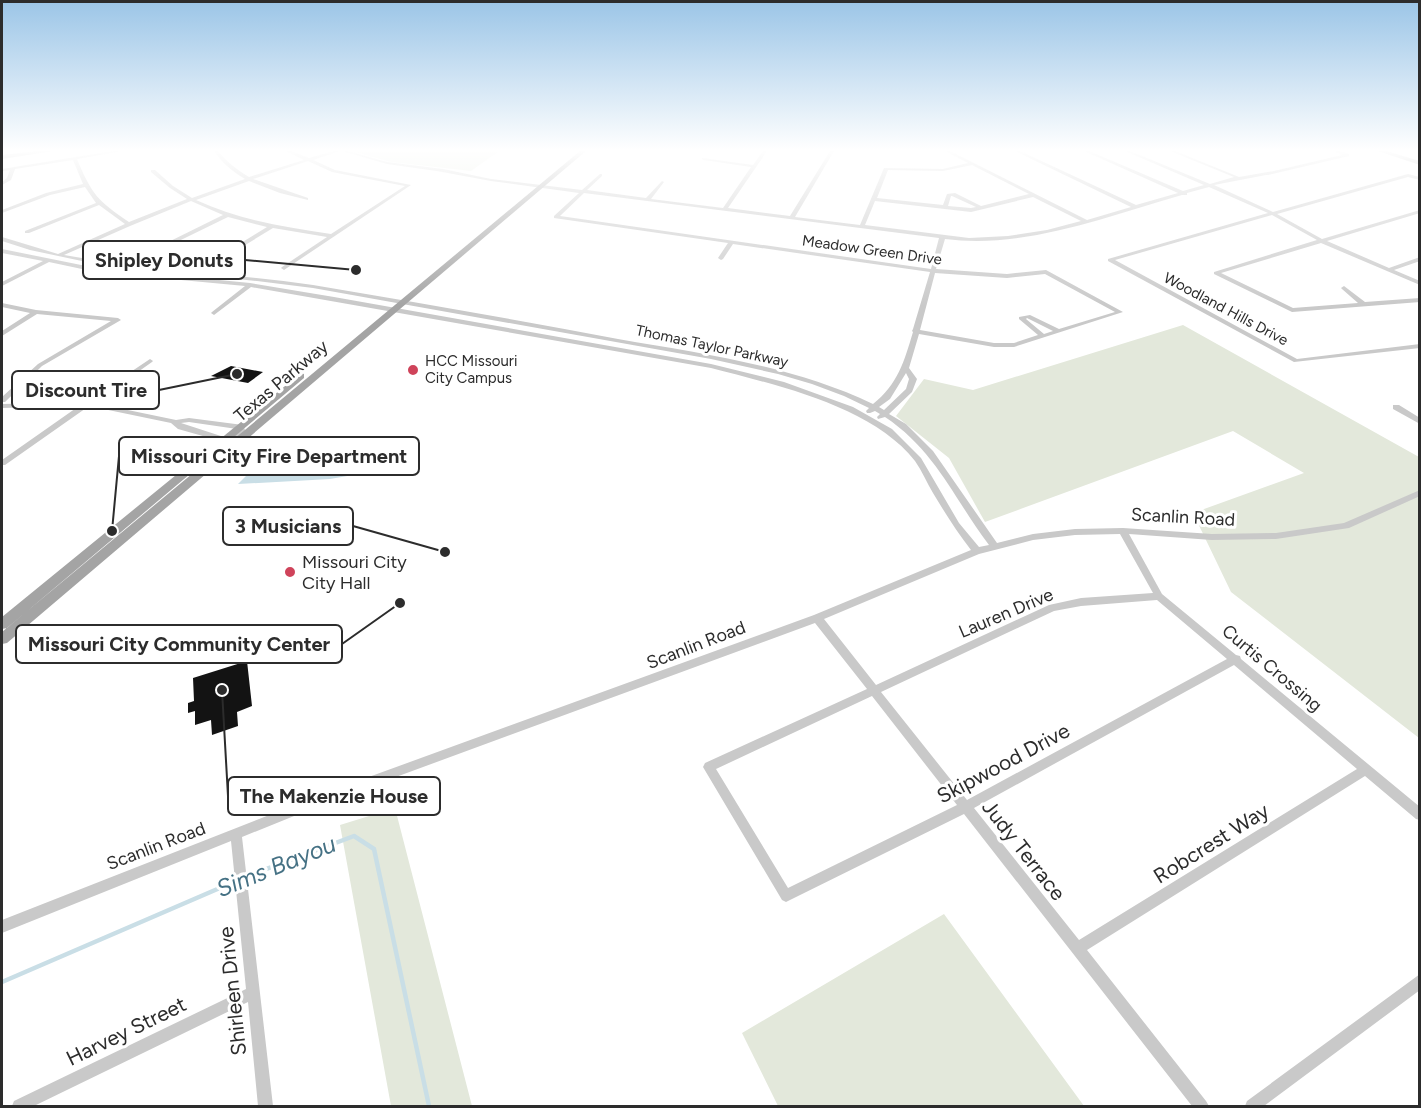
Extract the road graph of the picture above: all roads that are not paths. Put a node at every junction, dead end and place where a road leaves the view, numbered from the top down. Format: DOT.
graph roads {
  1 [pos="26,203"];
  2 [pos="178,203"];
  3 [pos="197,203"];
  4 [pos="383,203"];
  5 [pos="517,203"];
  6 [pos="571,203"];
  7 [pos="677,203"];
  8 [pos="729,203"];
  9 [pos="800,203"];
  10 [pos="872,203"];
  11 [pos="907,203"];
  12 [pos="946,203"];
  13 [pos="970,203"];
  14 [pos="1002,203"];
  15 [pos="1048,203"];
  16 [pos="1127,203"];
  17 [pos="1152,203"];
  18 [pos="1249,203"];
  19 [pos="1309,203"];
  20 [pos="98,204"];
  21 [pos="945,207"];
  22 [pos="1136,207"];
  23 [pos="981,208"];
  24 [pos="725,209"];
  25 [pos="1419,211"];
  26 [pos="2,212"];
  27 [pos="1272,213"];
  28 [pos="227,215"];
  29 [pos="791,218"];
  30 [pos="1085,221"];
  31 [pos="126,223"];
  32 [pos="271,227"];
  33 [pos="862,227"];
  34 [pos="27,232"];
  35 [pos="333,236"];
  36 [pos="942,238"];
  37 [pos="2,239"];
  38 [pos="1324,242"];
  39 [pos="731,243"];
  40 [pos="2,251"];
  41 [pos="59,255"];
  42 [pos="144,256"];
  43 [pos="721,258"];
  44 [pos="1419,259"];
  45 [pos="217,260"];
  46 [pos="46,262"];
  47 [pos="284,268"];
  48 [pos="162,270"];
  49 [pos="1388,270"];
  50 [pos="934,271"];
  51 [pos="153,276"];
  52 [pos="280,282"];
  53 [pos="1419,283"];
  54 [pos="2,284"];
  55 [pos="250,285"];
  56 [pos="1344,288"];
  57 [pos="271,289"];
  58 [pos="1419,300"];
  59 [pos="1362,303"];
  60 [pos="2,305"];
  61 [pos="392,306"];
  62 [pos="36,312"];
  63 [pos="214,313"];
  64 [pos="500,320"];
  65 [pos="492,327"];
  66 [pos="915,331"];
  67 [pos="1058,331"];
  68 [pos="2,334"];
  69 [pos="1043,336"];
  70 [pos="1419,346"];
  71 [pos="150,361"];
  72 [pos="906,368"];
  73 [pos="2,400"];
  74 [pos="88,404"];
  75 [pos="2,406"];
  76 [pos="1396,406"];
  77 [pos="874,408"];
  78 [pos="885,414"];
  79 [pos="864,416"];
  80 [pos="875,421"];
  81 [pos="175,422"];
  82 [pos="1419,422"];
  83 [pos="240,427"];
  84 [pos="229,442"];
  85 [pos="2,463"];
  86 [pos="1419,493"];
  87 [pos="1123,531"];
  88 [pos="995,546"];
  89 [pos="977,551"];
  90 [pos="1159,596"];
  91 [pos="817,618"];
  92 [pos="2,624"];
  93 [pos="2,639"];
  94 [pos="1236,659"];
  95 [pos="873,690"];
  96 [pos="1366,769"];
  97 [pos="965,807"];
  98 [pos="1419,815"];
  99 [pos="236,834"];
  100 [pos="786,896"];
  101 [pos="2,926"];
  102 [pos="1077,949"];
  103 [pos="1419,981"];
  104 [pos="252,993"];
  105 [pos="19,1107"];
  106 [pos="266,1107"];
  107 [pos="1202,1107"];
  108 [pos="1252,1107"];
  1 -- 26 [label="street"];
  2 -- 31 [label="street"];
  3 -- 28 [label="street"];
  4 -- 35 [label="street"];
  5 -- 61 [label="main road, Texas Parkway"];
  6 -- 39 [label="street, Meadow Green Drive"];
  7 -- 24 [label="street"];
  8 -- 24 [label="street"];
  9 -- 29 [label="street"];
  10 -- 33 [label="street"];
  11 -- 21 [label="street"];
  12 -- 21 [label="street"];
  13 -- 23 [label="street"];
  14 -- 23 [label="street"];
  15 -- 30 [label="street"];
  16 -- 22 [label="street"];
  17 -- 22 [label="street"];
  18 -- 27 [label="street"];
  19 -- 27 [label="street"];
  20 -- 31 [label="street"];
  20 -- 34 [label="street"];
  21 -- 23 [label="street"];
  22 -- 30 [label="street"];
  24 -- 29 [label="street"];
  25 -- 38 [label="street"];
  27 -- 38 [label="street"];
  27 -- 70 [label="street, Woodland Hills Drive"];
  28 -- 32 [label="street"];
  28 -- 42 [label="street"];
  29 -- 33 [label="street"];
  30 -- 36 [label="street"];
  31 -- 41 [label="street"];
  32 -- 35 [label="street"];
  32 -- 45 [label="street"];
  33 -- 36 [label="street"];
  35 -- 47 [label="street"];
  36 -- 50 [label="street"];
  37 -- 41 [label="street"];
  38 -- 49 [label="street"];
  38 -- 59 [label="street"];
  39 -- 43 [label="street"];
  39 -- 50 [label="street, Meadow Green Drive"];
  40 -- 46 [label="street"];
  41 -- 46 [label="street"];
  41 -- 48 [label="street"];
  44 -- 49 [label="street"];
  46 -- 51 [label="street"];
  46 -- 54 [label="street"];
  48 -- 51 [label="street"];
  48 -- 52 [label="street"];
  49 -- 53 [label="street"];
  50 -- 66 [label="street"];
  50 -- 67 [label="street, Meadow Green Drive"];
  51 -- 55 [label="street"];
  52 -- 57 [label="street"];
  52 -- 61 [label="street"];
  55 -- 57 [label="street"];
  55 -- 63 [label="street"];
  56 -- 59 [label="street"];
  57 -- 61 [label="street"];
  58 -- 59 [label="street"];
  60 -- 62 [label="street"];
  61 -- 64 [label="street, Thomas Taylor Parkway"];
  61 -- 65 [label="street, Thomas Taylor Parkway"];
  61 -- 83 [label="main road, Texas Parkway"];
  61 -- 84 [label="main road, Texas Parkway"];
  62 -- 68 [label="street"];
  62 -- 73 [label="street"];
  64 -- 65 [label="street"];
  64 -- 77 [label="street, Thomas Taylor Parkway"];
  65 -- 79 [label="street, Thomas Taylor Parkway"];
  66 -- 69 [label="street"];
  66 -- 72 [label="street"];
  67 -- 69 [label="street"];
  67 -- 69 [label="street"];
  71 -- 74 [label="street"];
  72 -- 77 [label="street"];
  72 -- 78 [label="street"];
  74 -- 75 [label="street"];
  74 -- 81 [label="street"];
  74 -- 85 [label="street"];
  76 -- 82 [label="street"];
  77 -- 78 [label="street, Thomas Taylor Parkway"];
  77 -- 79 [label="street"];
  78 -- 80 [label="street"];
  78 -- 88 [label="street, Thomas Taylor Parkway"];
  79 -- 80 [label="street, Thomas Taylor Parkway"];
  80 -- 89 [label="street, Thomas Taylor Parkway"];
  81 -- 83 [label="street"];
  81 -- 84 [label="street"];
  83 -- 84 [label="main road, Texas Parkway"];
  84 -- 92 [label="main road, Texas Parkway"];
  84 -- 93 [label="main road, Texas Parkway"];
  86 -- 87 [label="street, Scanlin Road"];
  87 -- 88 [label="street, Scanlin Road"];
  87 -- 90 [label="street, Curtis Crossing"];
  88 -- 89 [label="street, Scanlin Road"];
  89 -- 91 [label="street, Scanlin Road"];
  90 -- 94 [label="street, Curtis Crossing"];
  90 -- 95 [label="street, Lauren Drive"];
  91 -- 95 [label="street, Judy Terrace"];
  91 -- 99 [label="street, Scanlin Road"];
  94 -- 96 [label="street, Curtis Crossing"];
  94 -- 97 [label="street, Skipwood Drive"];
  95 -- 97 [label="street, Judy Terrace"];
  95 -- 100 [label="street, Lauren Drive"];
  96 -- 98 [label="street, Curtis Crossing"];
  96 -- 102 [label="street, Robcrest Way"];
  97 -- 100 [label="street, Skipwood Drive"];
  97 -- 102 [label="street, Judy Terrace"];
  99 -- 101 [label="street, Scanlin Road"];
  99 -- 104 [label="street, Shirleen Drive"];
  102 -- 107 [label="street, Judy Terrace"];
  103 -- 108 [label="street"];
  104 -- 105 [label="street, Harvey Street"];
  104 -- 106 [label="street, Shirleen Drive"];
}
